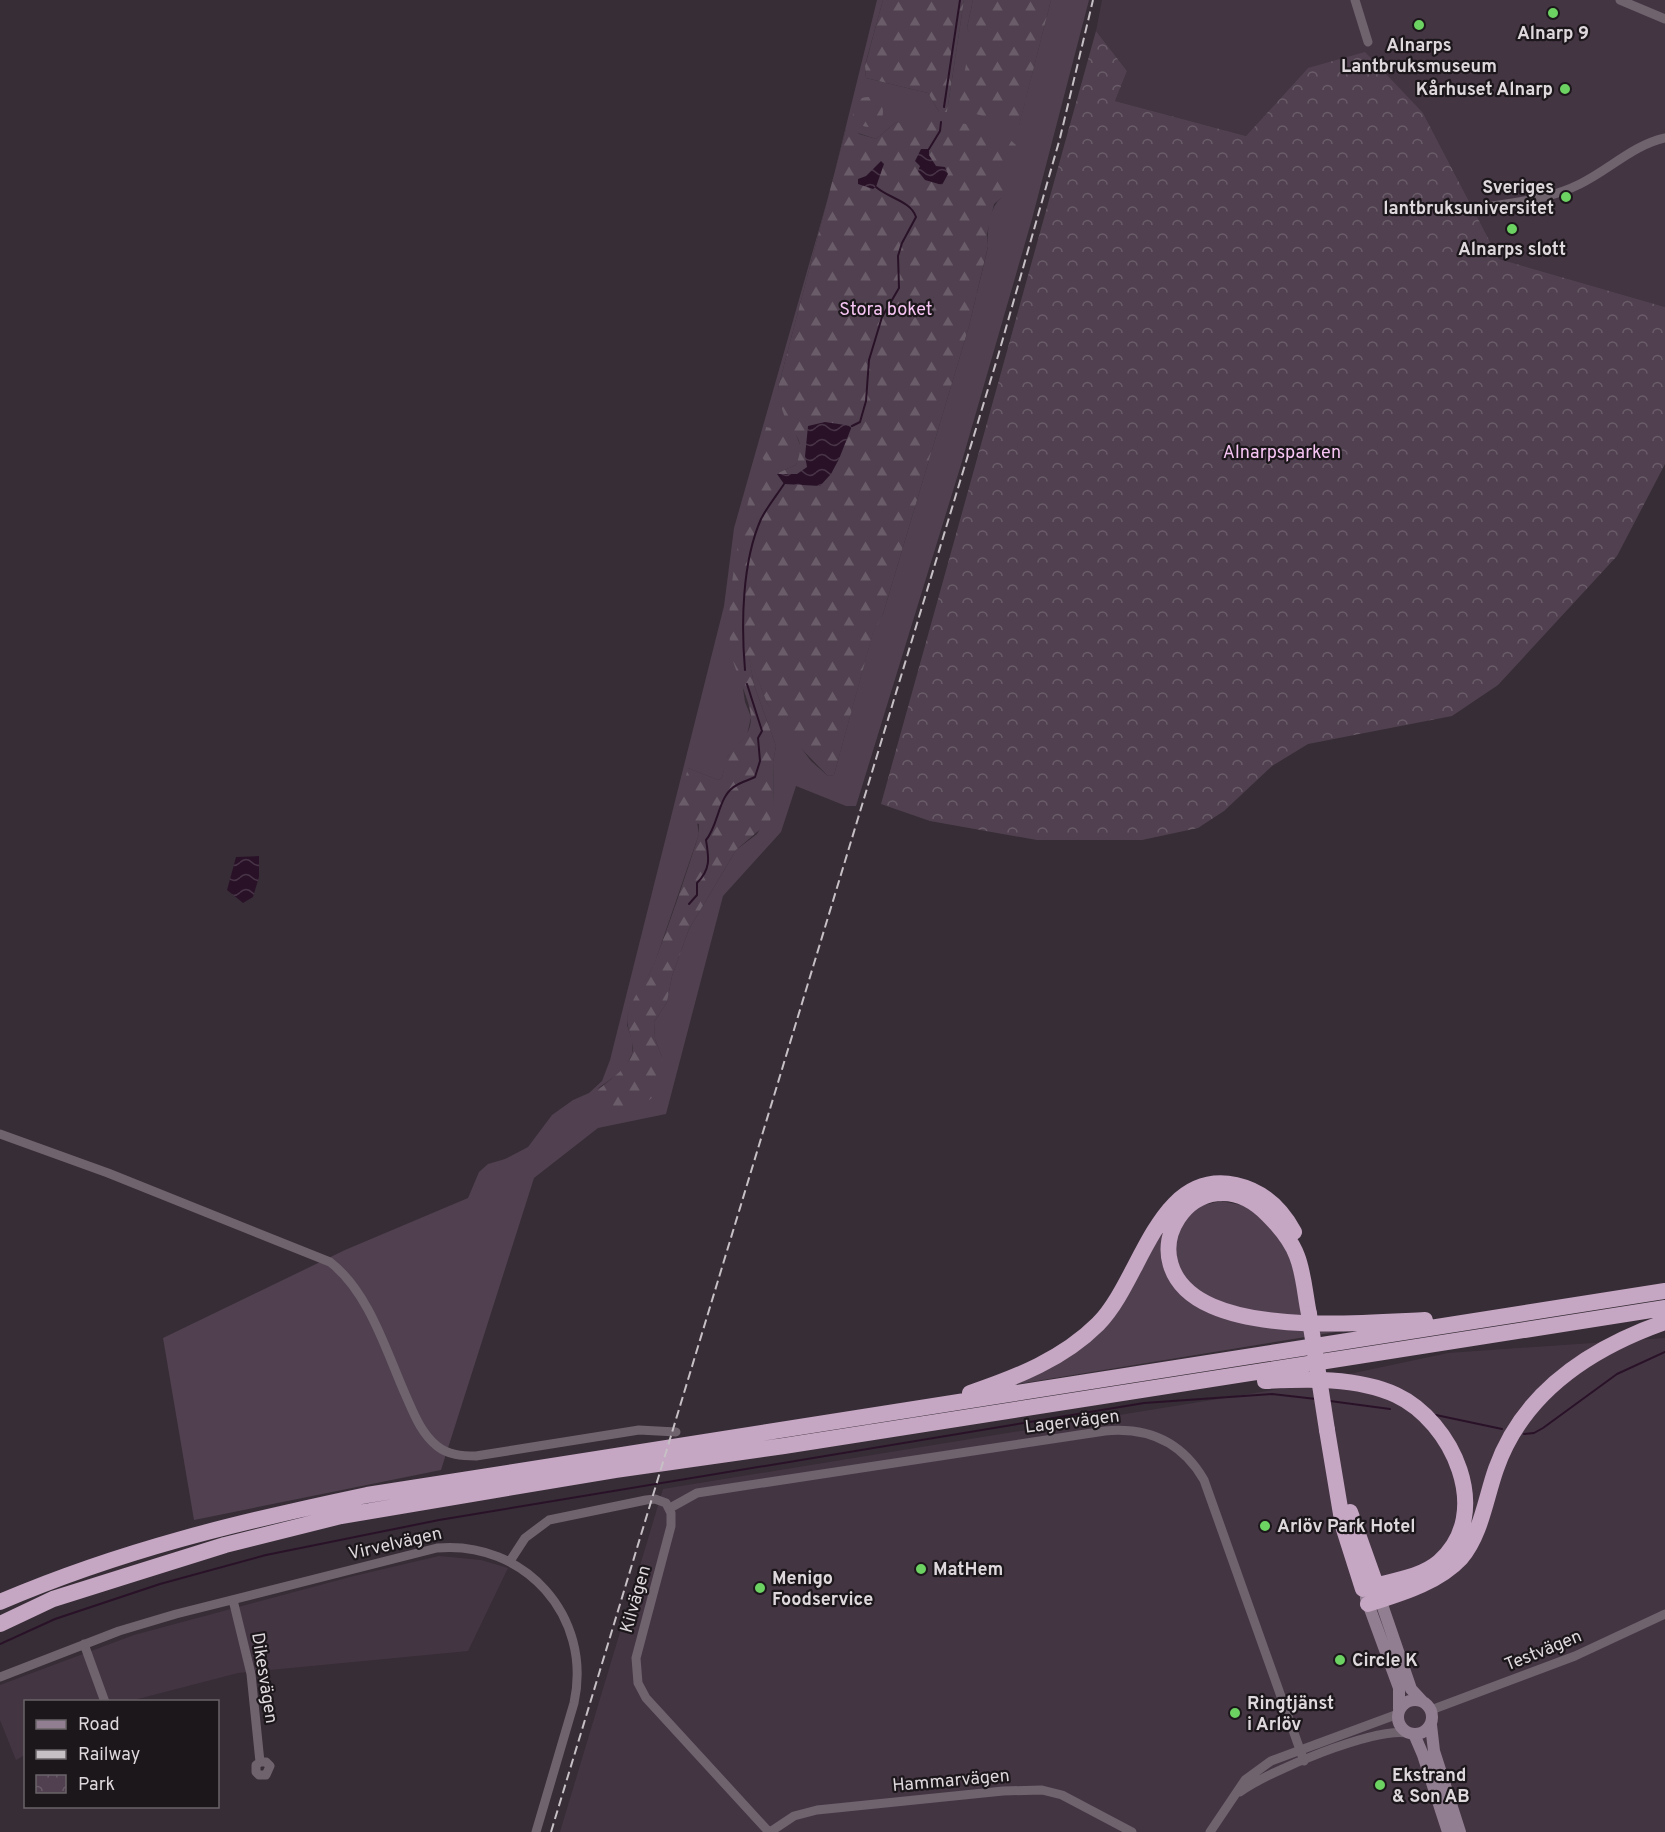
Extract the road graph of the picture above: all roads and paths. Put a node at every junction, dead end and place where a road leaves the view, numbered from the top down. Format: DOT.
graph roads {
  1 [pos="1355,0"];
  2 [pos="1620,0"];
  3 [pos="1665,19"];
  4 [pos="1368,42"];
  5 [pos="1665,138"];
  6 [pos="1481,208"];
  7 [pos="0,1134"];
  8 [pos="1665,1292"];
  9 [pos="1665,1308"];
  10 [pos="1311,1314"];
  11 [pos="1509,1316"];
  12 [pos="1665,1322"];
  13 [pos="1165,1386"];
  14 [pos="925,1408"];
  15 [pos="676,1431"];
  16 [pos="670,1508"];
  17 [pos="510,1561"];
  18 [pos="1372,1594"];
  19 [pos="233,1600"];
  20 [pos="0,1602"];
  21 [pos="1665,1614"];
  22 [pos="0,1624"];
  23 [pos="84,1644"];
  24 [pos="0,1677"];
  25 [pos="105,1700"];
  26 [pos="1427,1706"];
  27 [pos="1399,1712"];
  28 [pos="1431,1725"];
  29 [pos="1410,1733"];
  30 [pos="1299,1750"];
  31 [pos="1304,1761"];
  32 [pos="260,1762"];
  33 [pos="1233,1797"];
  34 [pos="536,1832"];
  35 [pos="770,1832"];
  36 [pos="1132,1832"];
  37 [pos="1210,1832"];
  38 [pos="1448,1832"];
  39 [pos="1460,1832"];
  1 -- 4 [label="street"];
  2 -- 3 [label="street"];
  5 -- 6 [label="street"];
  7 -- 15 [label="street"];
  8 -- 11 [label="highway"];
  9 -- 13 [label="highway"];
  10 -- 11 [label="highway"];
  10 -- 14 [label="highway"];
  10 -- 18 [label="highway"];
  11 -- 14 [label="highway"];
  12 -- 18 [label="highway"];
  13 -- 18 [label="highway"];
  13 -- 22 [label="highway"];
  14 -- 20 [label="highway"];
  16 -- 17 [label="street"];
  16 -- 30 [label="street, Lagervägen"];
  16 -- 35 [label="street, Kilvägen"];
  17 -- 19 [label="street, Virvelvägen"];
  17 -- 34 [label="street, Virvelvägen"];
  18 -- 26 [label="main road"];
  18 -- 27 [label="main road"];
  19 -- 23 [label="street, Virvelvägen"];
  19 -- 32 [label="street, Dikesvägen"];
  21 -- 26 [label="street, Testvägen"];
  23 -- 24 [label="street, Virvelvägen"];
  23 -- 25 [label="street"];
  26 -- 27 [label="main road"];
  26 -- 28 [label="main road"];
  27 -- 29 [label="main road"];
  27 -- 30 [label="street"];
  28 -- 29 [label="main road"];
  28 -- 39 [label="main road"];
  29 -- 31 [label="street"];
  29 -- 38 [label="main road"];
  30 -- 31 [label="street, Lagervägen"];
  30 -- 33 [label="street"];
  31 -- 33 [label="street"];
  33 -- 37 [label="street"];
  35 -- 36 [label="street, Hammarvägen"];
}
